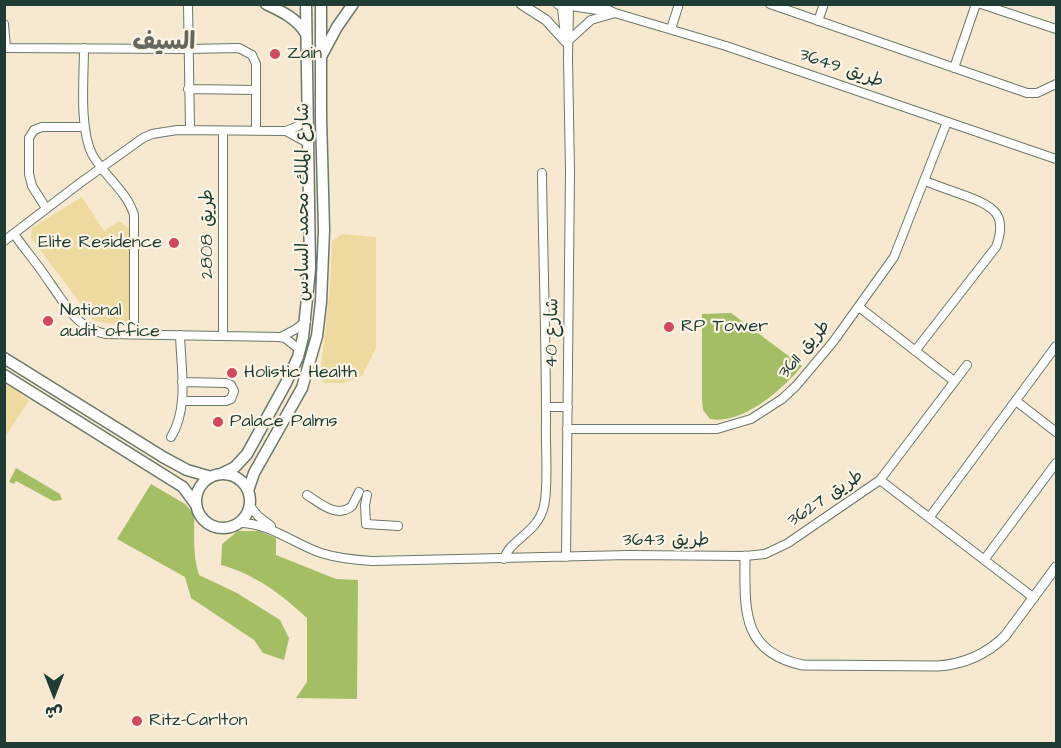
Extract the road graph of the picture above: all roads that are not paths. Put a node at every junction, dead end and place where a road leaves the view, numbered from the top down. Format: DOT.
graph roads {
  1 [pos="188,4"];
  2 [pos="266,4"];
  3 [pos="306,4"];
  4 [pos="321,4"];
  5 [pos="353,4"];
  6 [pos="521,4"];
  7 [pos="679,4"];
  8 [pos="770,4"];
  9 [pos="824,4"];
  10 [pos="976,4"];
  11 [pos="981,4"];
  12 [pos="597,5"];
  13 [pos="567,6"];
  14 [pos="615,12"];
  15 [pos="818,21"];
  16 [pos="4,24"];
  17 [pos="670,29"];
  18 [pos="1056,29"];
  19 [pos="306,34"];
  20 [pos="568,43"];
  21 [pos="5,48"];
  22 [pos="84,48"];
  23 [pos="187,49"];
  24 [pos="321,58"];
  25 [pos="954,68"];
  26 [pos="1056,84"];
  27 [pos="188,89"];
  28 [pos="256,90"];
  29 [pos="307,118"];
  30 [pos="947,122"];
  31 [pos="85,127"];
  32 [pos="190,130"];
  33 [pos="256,130"];
  34 [pos="286,130"];
  35 [pos="223,131"];
  36 [pos="308,143"];
  37 [pos="1056,159"];
  38 [pos="102,168"];
  39 [pos="542,173"];
  40 [pos="925,181"];
  41 [pos="46,208"];
  42 [pos="14,234"];
  43 [pos="4,241"];
  44 [pos="860,307"];
  45 [pos="306,320"];
  46 [pos="134,334"];
  47 [pos="180,335"];
  48 [pos="224,336"];
  49 [pos="279,337"];
  50 [pos="1056,346"];
  51 [pos="300,350"];
  52 [pos="915,351"];
  53 [pos="4,358"];
  54 [pos="967,364"];
  55 [pos="4,375"];
  56 [pos="954,381"];
  57 [pos="182,382"];
  58 [pos="182,401"];
  59 [pos="1016,401"];
  60 [pos="546,407"];
  61 [pos="568,407"];
  62 [pos="567,429"];
  63 [pos="1056,432"];
  64 [pos="171,437"];
  65 [pos="1056,463"];
  66 [pos="216,476"];
  67 [pos="880,480"];
  68 [pos="248,491"];
  69 [pos="307,495"];
  70 [pos="196,505"];
  71 [pos="250,506"];
  72 [pos="929,518"];
  73 [pos="238,524"];
  74 [pos="398,525"];
  75 [pos="289,539"];
  76 [pos="765,554"];
  77 [pos="745,556"];
  78 [pos="566,557"];
  79 [pos="504,559"];
  80 [pos="984,560"];
  81 [pos="1056,567"];
  82 [pos="1034,598"];
  1 -- 23 [label="street"];
  2 -- 19 [label="main road"];
  3 -- 19 [label="main road, شارع الملك محمد السادس"];
  4 -- 24 [label="main road, شارع الملك محمد السادس"];
  5 -- 24 [label="main road"];
  6 -- 20 [label="street"];
  7 -- 17 [label="street"];
  8 -- 15 [label="street"];
  9 -- 15 [label="street"];
  10 -- 25 [label="street"];
  11 -- 18 [label="street"];
  12 -- 14 [label="street, طريق 3649"];
  13 -- 14 [label="street, طريق 3649"];
  13 -- 20 [label="street, شارع 40"];
  14 -- 17 [label="street, طريق 3649"];
  14 -- 20 [label="street"];
  15 -- 25 [label="street"];
  16 -- 21 [label="street"];
  17 -- 30 [label="street, طريق 3649"];
  19 -- 29 [label="main road, شارع الملك محمد السادس"];
  20 -- 61 [label="street, شارع 40"];
  21 -- 22 [label="street"];
  22 -- 23 [label="street"];
  22 -- 31 [label="street"];
  23 -- 27 [label="street"];
  23 -- 28 [label="street"];
  24 -- 68 [label="main road, شارع الملك محمد السادس"];
  25 -- 26 [label="street"];
  27 -- 28 [label="street"];
  27 -- 32 [label="street"];
  28 -- 33 [label="street"];
  29 -- 34 [label="street"];
  29 -- 36 [label="main road, شارع الملك محمد السادس"];
  30 -- 37 [label="street, طريق 3649"];
  30 -- 40 [label="street, طريق 3611"];
  31 -- 38 [label="street"];
  31 -- 41 [label="street"];
  32 -- 35 [label="street"];
  32 -- 38 [label="street"];
  33 -- 34 [label="street"];
  33 -- 35 [label="street"];
  34 -- 36 [label="street"];
  35 -- 48 [label="street, طريق 2808"];
  36 -- 45 [label="main road, شارع الملك محمد السادس"];
  38 -- 41 [label="street"];
  38 -- 46 [label="street"];
  39 -- 60 [label="street, شارع 40"];
  40 -- 44 [label="street, طريق 3611"];
  40 -- 52 [label="street"];
  41 -- 42 [label="street"];
  42 -- 43 [label="street"];
  42 -- 46 [label="street"];
  44 -- 52 [label="street"];
  44 -- 62 [label="street, طريق 3611"];
  45 -- 49 [label="street"];
  45 -- 51 [label="main road, شارع الملك محمد السادس"];
  46 -- 47 [label="street"];
  47 -- 48 [label="street"];
  47 -- 57 [label="street"];
  48 -- 49 [label="street"];
  49 -- 51 [label="street"];
  50 -- 59 [label="street"];
  51 -- 66 [label="main road, شارع الملك محمد السادس"];
  52 -- 56 [label="street"];
  53 -- 66 [label="main road"];
  54 -- 56 [label="street"];
  55 -- 70 [label="main road"];
  56 -- 67 [label="street"];
  57 -- 58 [label="street"];
  57 -- 58 [label="street"];
  58 -- 64 [label="street"];
  59 -- 63 [label="street"];
  59 -- 72 [label="street"];
  60 -- 61 [label="street"];
  60 -- 79 [label="street, شارع 40"];
  61 -- 62 [label="street, شارع 40"];
  62 -- 78 [label="street, شارع 40"];
  65 -- 80 [label="street"];
  66 -- 68 [label="main road"];
  66 -- 70 [label="main road"];
  67 -- 72 [label="street, طريق 3627"];
  67 -- 76 [label="street, طريق 3627"];
  68 -- 71 [label="main road"];
  69 -- 74 [label="street"];
  70 -- 73 [label="main road"];
  71 -- 73 [label="main road"];
  71 -- 75 [label="street"];
  72 -- 80 [label="street, طريق 3627"];
  73 -- 75 [label="street"];
  75 -- 79 [label="street"];
  76 -- 77 [label="street, طريق 3643"];
  77 -- 78 [label="street, طريق 3643"];
  77 -- 82 [label="street"];
  78 -- 79 [label="street"];
  80 -- 82 [label="street, طريق 3627"];
  81 -- 82 [label="street"];
}
